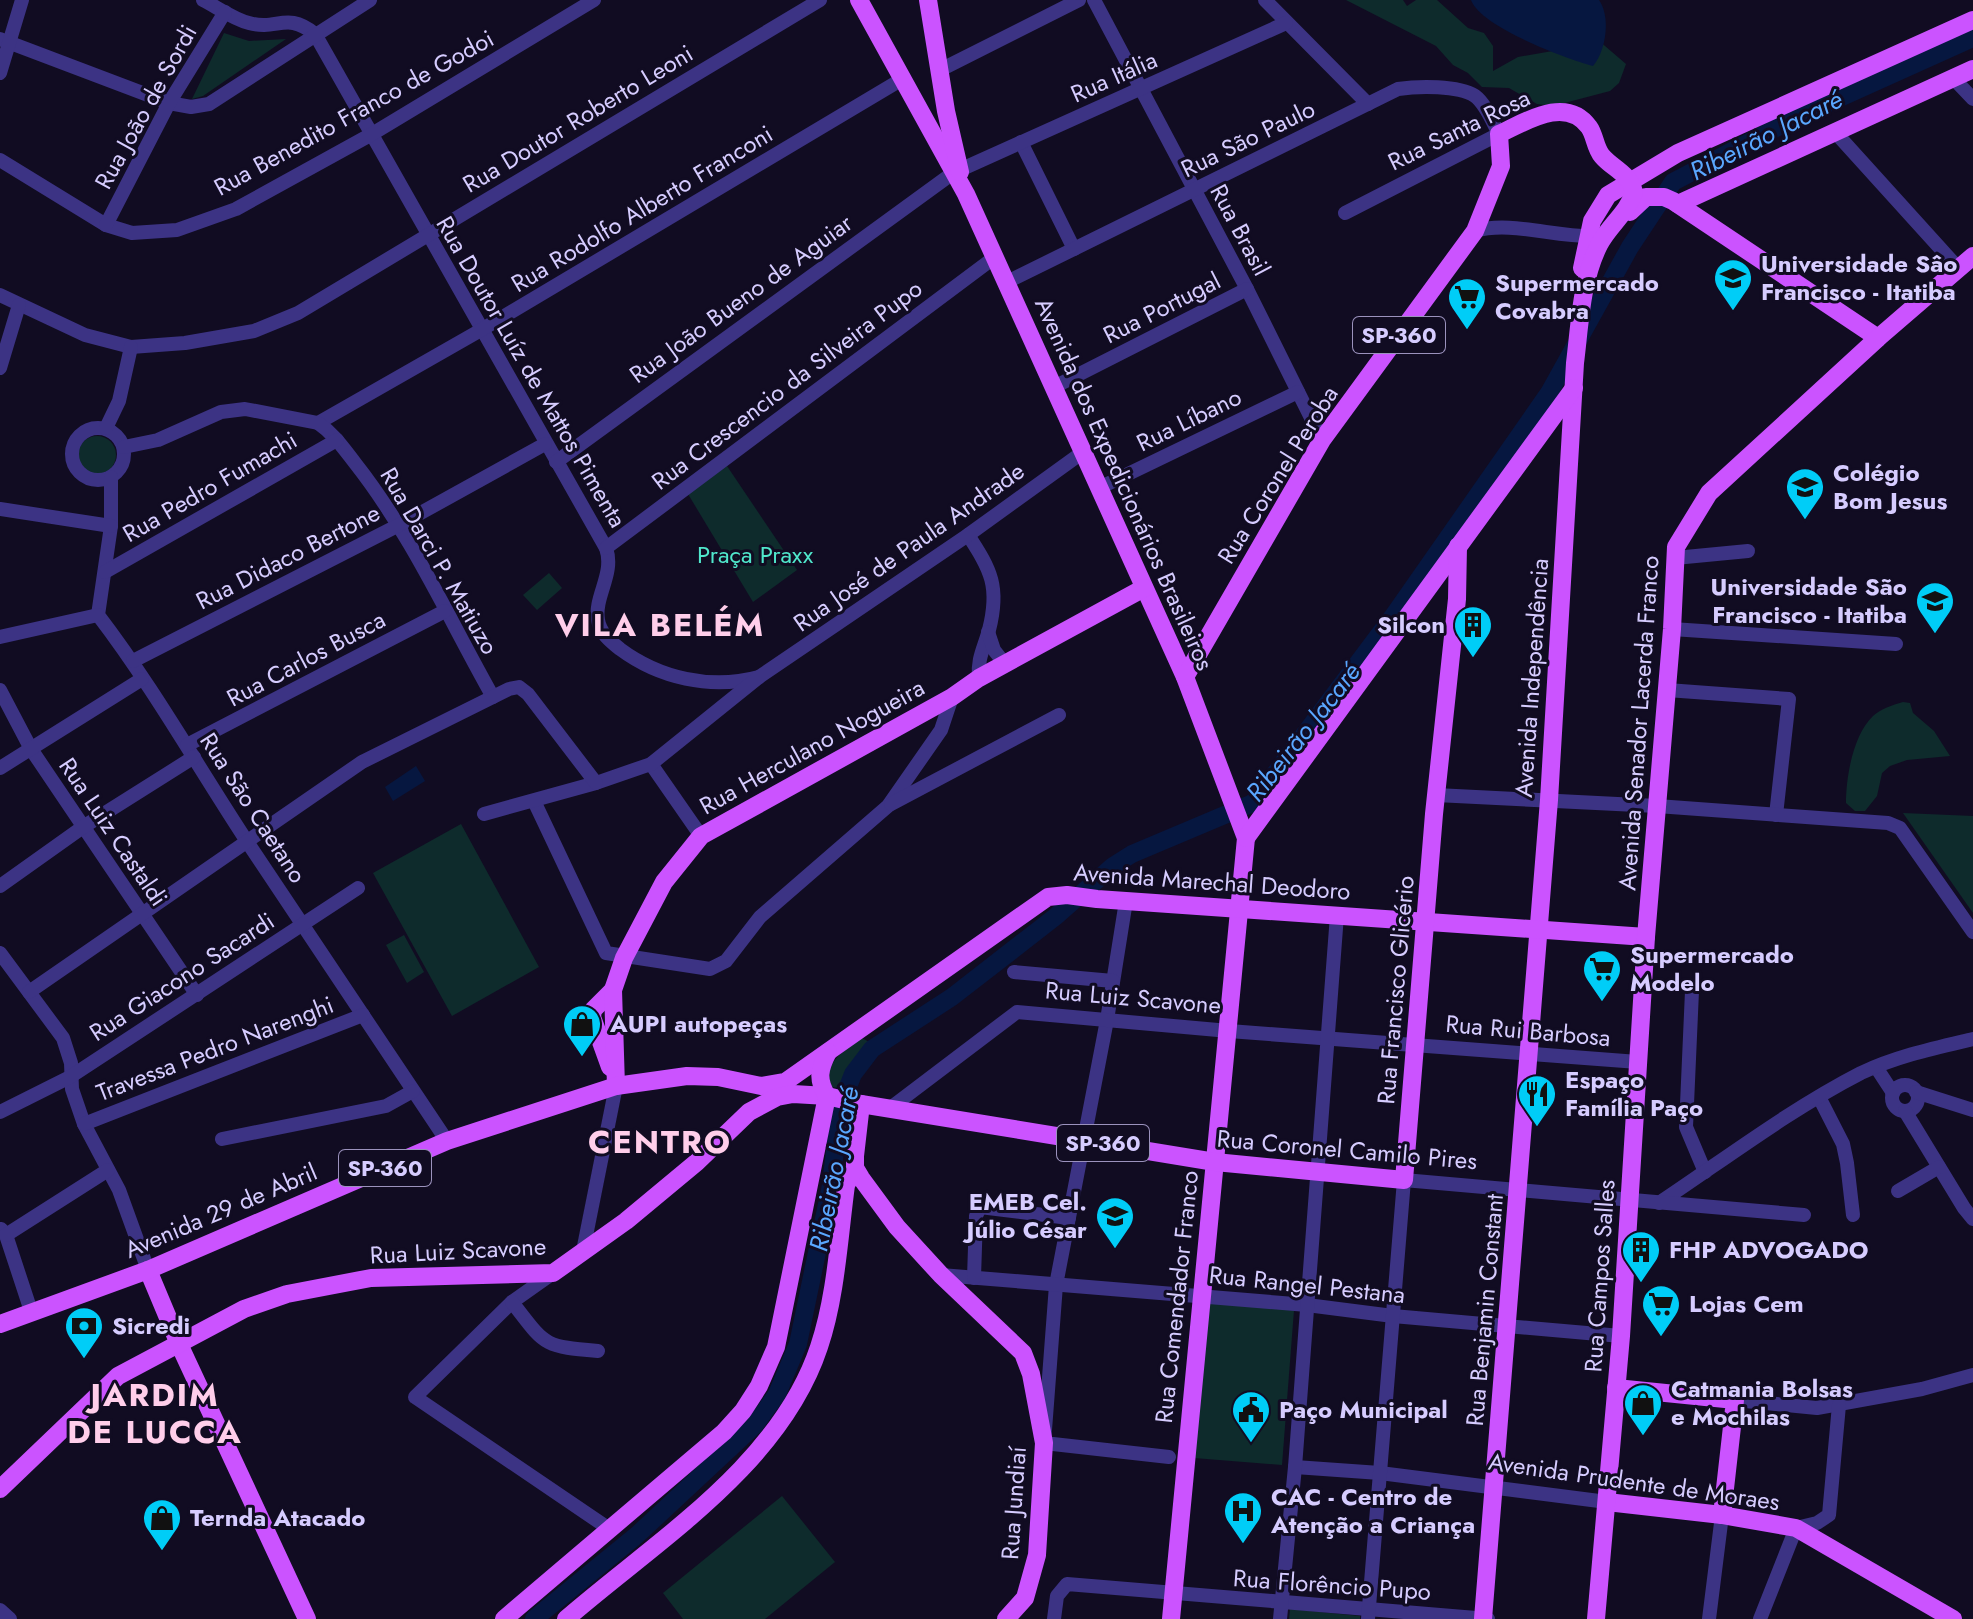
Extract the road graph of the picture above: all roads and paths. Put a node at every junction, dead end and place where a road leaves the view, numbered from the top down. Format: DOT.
graph roads {
  1 [pos="22,0"];
  2 [pos="203,0"];
  3 [pos="343,0"];
  4 [pos="370,0"];
  5 [pos="594,0"];
  6 [pos="820,0"];
  7 [pos="859,0"];
  8 [pos="928,0"];
  9 [pos="1079,0"];
  10 [pos="1094,0"];
  11 [pos="1265,0"];
  12 [pos="225,12"];
  13 [pos="336,20"];
  14 [pos="1973,20"];
  15 [pos="1286,23"];
  16 [pos="315,34"];
  17 [pos="5,40"];
  18 [pos="1973,69"];
  19 [pos="940,70"];
  20 [pos="0,73"];
  21 [pos="1953,78"];
  22 [pos="905,79"];
  23 [pos="1140,90"];
  24 [pos="1973,99"];
  25 [pos="169,103"];
  26 [pos="1368,104"];
  27 [pos="948,120"];
  28 [pos="926,121"];
  29 [pos="1835,132"];
  30 [pos="372,134"];
  31 [pos="1499,134"];
  32 [pos="1021,142"];
  33 [pos="0,160"];
  34 [pos="956,172"];
  35 [pos="1624,175"];
  36 [pos="1195,191"];
  37 [pos="1490,197"];
  38 [pos="1676,202"];
  39 [pos="1345,213"];
  40 [pos="106,225"];
  41 [pos="1500,227"];
  42 [pos="1475,231"];
  43 [pos="427,235"];
  44 [pos="1602,235"];
  45 [pos="1074,249"];
  46 [pos="995,257"];
  47 [pos="1966,262"];
  48 [pos="1007,282"];
  49 [pos="1247,289"];
  50 [pos="0,295"];
  51 [pos="19,305"];
  52 [pos="1581,306"];
  53 [pos="481,330"];
  54 [pos="1878,338"];
  55 [pos="131,347"];
  56 [pos="0,368"];
  57 [pos="1054,387"];
  58 [pos="1574,388"];
  59 [pos="1298,392"];
  60 [pos="318,423"];
  61 [pos="106,428"];
  62 [pos="337,440"];
  63 [pos="1322,440"];
  64 [pos="545,444"];
  65 [pos="124,447"];
  66 [pos="1083,452"];
  67 [pos="556,462"];
  68 [pos="111,477"];
  69 [pos="1099,488"];
  70 [pos="0,509"];
  71 [pos="399,525"];
  72 [pos="111,526"];
  73 [pos="968,535"];
  74 [pos="1458,546"];
  75 [pos="606,548"];
  76 [pos="1748,551"];
  77 [pos="1675,558"];
  78 [pos="105,572"];
  79 [pos="1144,588"];
  80 [pos="1424,594"];
  81 [pos="1457,599"];
  82 [pos="445,611"];
  83 [pos="98,615"];
  84 [pos="1672,629"];
  85 [pos="988,632"];
  86 [pos="0,637"];
  87 [pos="1896,644"];
  88 [pos="133,661"];
  89 [pos="1005,664"];
  90 [pos="759,677"];
  91 [pos="1185,677"];
  92 [pos="979,678"];
  93 [pos="142,679"];
  94 [pos="0,690"];
  95 [pos="1667,690"];
  96 [pos="493,697"];
  97 [pos="952,697"];
  98 [pos="1059,715"];
  99 [pos="31,749"];
  100 [pos="191,751"];
  101 [pos="651,764"];
  102 [pos="0,768"];
  103 [pos="596,783"];
  104 [pos="1436,795"];
  105 [pos="1549,800"];
  106 [pos="534,801"];
  107 [pos="888,806"];
  108 [pos="1657,806"];
  109 [pos="484,814"];
  110 [pos="1776,815"];
  111 [pos="83,827"];
  112 [pos="701,836"];
  113 [pos="1246,838"];
  114 [pos="246,840"];
  115 [pos="0,886"];
  116 [pos="358,888"];
  117 [pos="1126,901"];
  118 [pos="1241,909"];
  119 [pos="142,915"];
  120 [pos="1337,915"];
  121 [pos="1426,921"];
  122 [pos="302,924"];
  123 [pos="1539,929"];
  124 [pos="1973,932"];
  125 [pos="1646,937"];
  126 [pos="0,953"];
  127 [pos="624,958"];
  128 [pos="1014,972"];
  129 [pos="1113,981"];
  130 [pos="1692,991"];
  131 [pos="29,992"];
  132 [pos="197,995"];
  133 [pos="363,1015"];
  134 [pos="1107,1020"];
  135 [pos="1229,1031"];
  136 [pos="1328,1037"];
  137 [pos="1973,1039"];
  138 [pos="1416,1044"];
  139 [pos="828,1052"];
  140 [pos="1530,1053"];
  141 [pos="1638,1062"];
  142 [pos="1883,1064"];
  143 [pos="70,1077"];
  144 [pos="785,1082"];
  145 [pos="749,1083"];
  146 [pos="616,1086"];
  147 [pos="1897,1089"];
  148 [pos="413,1091"];
  149 [pos="1916,1092"];
  150 [pos="830,1097"];
  151 [pos="1819,1097"];
  152 [pos="857,1104"];
  153 [pos="889,1109"];
  154 [pos="1973,1110"];
  155 [pos="1905,1111"];
  156 [pos="0,1112"];
  157 [pos="749,1112"];
  158 [pos="84,1124"];
  159 [pos="222,1139"];
  160 [pos="1083,1140"];
  161 [pos="447,1141"];
  162 [pos="1215,1162"];
  163 [pos="1939,1167"];
  164 [pos="855,1168"];
  165 [pos="108,1170"];
  166 [pos="1317,1172"];
  167 [pos="1705,1172"];
  168 [pos="1404,1180"];
  169 [pos="1519,1190"];
  170 [pos="1898,1191"];
  171 [pos="1630,1199"];
  172 [pos="1659,1203"];
  173 [pos="1804,1215"];
  174 [pos="1853,1215"];
  175 [pos="1069,1218"];
  176 [pos="1973,1219"];
  177 [pos="3,1232"];
  178 [pos="583,1251"];
  179 [pos="148,1270"];
  180 [pos="553,1273"];
  181 [pos="941,1275"];
  182 [pos="974,1278"];
  183 [pos="1056,1285"];
  184 [pos="1203,1296"];
  185 [pos="512,1302"];
  186 [pos="1307,1305"];
  187 [pos="31,1311"];
  188 [pos="1393,1316"];
  189 [pos="0,1324"];
  190 [pos="1508,1326"];
  191 [pos="1621,1336"];
  192 [pos="179,1344"];
  193 [pos="598,1351"];
  194 [pos="1973,1375"];
  195 [pos="1616,1388"];
  196 [pos="1735,1400"];
  197 [pos="1839,1405"];
  198 [pos="1044,1443"];
  199 [pos="1169,1457"];
  200 [pos="1295,1467"];
  201 [pos="1380,1473"];
  202 [pos="1494,1487"];
  203 [pos="0,1489"];
  204 [pos="1607,1502"];
  205 [pos="1722,1515"];
  206 [pos="608,1528"];
  207 [pos="1796,1528"];
  208 [pos="1173,1595"];
  209 [pos="1282,1603"];
  210 [pos="0,1610"];
  211 [pos="1928,1612"];
  212 [pos="1368,1614"];
  213 [pos="10,1619"];
  214 [pos="307,1619"];
  215 [pos="504,1619"];
  216 [pos="566,1619"];
  217 [pos="1006,1619"];
  218 [pos="1054,1619"];
  219 [pos="1171,1619"];
  220 [pos="1280,1619"];
  221 [pos="1485,1619"];
  222 [pos="1596,1619"];
  223 [pos="1709,1619"];
  224 [pos="1760,1619"];
  225 [pos="1953,1619"];
  1 -- 17 [label="street"];
  2 -- 12 [label="street"];
  3 -- 13 [label="street"];
  4 -- 13 [label="street"];
  5 -- 30 [label="street, Rua Benedito Franco de Godoi"];
  6 -- 43 [label="street, Rua Doutor Roberto Leoni"];
  7 -- 22 [label="main road"];
  8 -- 19 [label="main road"];
  9 -- 19 [label="street"];
  10 -- 23 [label="street, Rua Brasil"];
  11 -- 15 [label="street"];
  12 -- 16 [label="street"];
  12 -- 25 [label="street, Rua João de Sordi"];
  13 -- 16 [label="street"];
  14 -- 35 [label="main road, Avenida Independência"];
  15 -- 23 [label="street, Rua Itália"];
  15 -- 26 [label="street"];
  16 -- 25 [label="street"];
  16 -- 30 [label="street, Rua Doutor Luíz de Mattos Pimenta"];
  17 -- 20 [label="street"];
  17 -- 25 [label="street"];
  18 -- 21 [label="main road"];
  19 -- 27 [label="main road"];
  21 -- 24 [label="street"];
  21 -- 29 [label="main road"];
  22 -- 27 [label="main road"];
  22 -- 28 [label="main road"];
  22 -- 53 [label="street, Rua Rodolfo Alberto Franconi"];
  23 -- 32 [label="street, Rua Itália"];
  23 -- 36 [label="street, Rua Brasil"];
  25 -- 40 [label="street, Rua João de Sordi"];
  26 -- 31 [label="street, Rua São Paulo"];
  26 -- 36 [label="street, Rua São Paulo"];
  27 -- 28 [label="main road"];
  27 -- 34 [label="main road"];
  28 -- 34 [label="main road"];
  29 -- 38 [label="main road"];
  29 -- 47 [label="street"];
  30 -- 40 [label="street, Rua Benedito Franco de Godoi"];
  30 -- 43 [label="street, Rua Doutor Luíz de Mattos Pimenta"];
  31 -- 35 [label="main road, Rua Santa Rosa"];
  31 -- 37 [label="main road, Rua Coronel Peroba / SP-360"];
  31 -- 39 [label="street, Rua Santa Rosa"];
  32 -- 34 [label="street, Rua Itália"];
  32 -- 45 [label="street"];
  33 -- 40 [label="street, Rua Benedito Franco de Godoi"];
  34 -- 46 [label="main road, Avenida dos Expedicionários Brasileiros"];
  34 -- 67 [label="street, Rua João Bueno de Aguiar"];
  35 -- 44 [label="main road, Avenida Independência"];
  36 -- 45 [label="street, Rua São Paulo"];
  36 -- 49 [label="street, Rua Brasil"];
  37 -- 41 [label="street"];
  37 -- 42 [label="main road, Rua Coronel Peroba / SP-360"];
  38 -- 44 [label="main road, Avenida Independência"];
  38 -- 54 [label="main road"];
  41 -- 42 [label="street"];
  41 -- 44 [label="street"];
  42 -- 63 [label="main road, Rua Coronel Peroba / SP-360"];
  43 -- 53 [label="street, Rua Doutor Luíz de Mattos Pimenta"];
  43 -- 55 [label="street, Rua Doutor Roberto Leoni"];
  44 -- 52 [label="main road, Avenida Independência"];
  44 -- 52 [label="main road, Avenida Independência"];
  45 -- 48 [label="street, Rua São Paulo"];
  46 -- 48 [label="main road, Avenida dos Expedicionários Brasileiros"];
  46 -- 75 [label="street, Rua Crescencio da Silveira Pupo"];
  47 -- 54 [label="main road, Avenida Senador Lacerda Franco"];
  48 -- 57 [label="main road, Avenida dos Expedicionários Brasileiros"];
  49 -- 57 [label="street, Rua Portugal"];
  49 -- 59 [label="street, Rua Brasil"];
  50 -- 51 [label="street, Rua Doutor Roberto Leoni"];
  51 -- 55 [label="street, Rua Doutor Roberto Leoni"];
  51 -- 56 [label="street"];
  52 -- 58 [label="main road, Avenida Independência"];
  53 -- 60 [label="street, Rua Rodolfo Alberto Franconi"];
  53 -- 64 [label="street, Rua Doutor Luíz de Mattos Pimenta"];
  54 -- 77 [label="main road, Avenida Senador Lacerda Franco"];
  55 -- 61 [label="street"];
  57 -- 66 [label="main road, Avenida dos Expedicionários Brasileiros"];
  58 -- 74 [label="main road"];
  58 -- 105 [label="main road, Avenida Independência"];
  59 -- 63 [label="street, Rua Brasil"];
  59 -- 69 [label="street, Rua Líbano"];
  60 -- 62 [label="street, Rua Darci P. Matiuzo"];
  60 -- 65 [label="street"];
  61 -- 65 [label="street"];
  61 -- 68 [label="street"];
  62 -- 71 [label="street, Rua Darci P. Matiuzo"];
  62 -- 78 [label="street, Rua Pedro Fumachi"];
  63 -- 91 [label="main road, Rua Coronel Peroba / SP-360"];
  64 -- 67 [label="street, Rua Doutor Luíz de Mattos Pimenta"];
  64 -- 71 [label="street, Rua Didaco Bertone"];
  65 -- 68 [label="street"];
  66 -- 69 [label="main road, Avenida dos Expedicionários Brasileiros"];
  66 -- 73 [label="street, Rua José de Paula Andrade"];
  67 -- 75 [label="street, Rua Doutor Luíz de Mattos Pimenta"];
  68 -- 72 [label="street"];
  69 -- 79 [label="main road, Avenida dos Expedicionários Brasileiros"];
  70 -- 72 [label="street"];
  71 -- 82 [label="street, Rua Darci P. Matiuzo"];
  71 -- 88 [label="street, Rua Didaco Bertone"];
  72 -- 78 [label="street"];
  73 -- 85 [label="street"];
  73 -- 90 [label="street, Rua José de Paula Andrade"];
  74 -- 80 [label="main road"];
  74 -- 81 [label="main road, Rua Francisco Glicério"];
  75 -- 90 [label="street, Rua Doutor Luíz de Mattos Pimenta"];
  76 -- 77 [label="street"];
  77 -- 84 [label="main road, Avenida Senador Lacerda Franco"];
  78 -- 83 [label="street"];
  79 -- 89 [label="main road, Rua Herculano Nogueira"];
  79 -- 91 [label="main road, Avenida dos Expedicionários Brasileiros"];
  80 -- 81 [label="main road"];
  80 -- 113 [label="main road"];
  81 -- 104 [label="main road, Rua Francisco Glicério"];
  82 -- 96 [label="street, Rua Darci P. Matiuzo"];
  82 -- 100 [label="street, Rua Carlos Busca"];
  83 -- 86 [label="street"];
  83 -- 88 [label="street, Rua São Caetano"];
  84 -- 87 [label="street"];
  84 -- 95 [label="main road, Avenida Senador Lacerda Franco"];
  85 -- 89 [label="street"];
  85 -- 92 [label="street"];
  88 -- 93 [label="street, Rua São Caetano"];
  89 -- 92 [label="main road, Rua Herculano Nogueira"];
  90 -- 101 [label="street, Rua José de Paula Andrade"];
  91 -- 113 [label="main road, Avenida dos Expedicionários Brasileiros"];
  92 -- 97 [label="main road, Rua Herculano Nogueira"];
  93 -- 99 [label="street"];
  93 -- 100 [label="street, Rua São Caetano"];
  94 -- 99 [label="street, Rua Luiz Castaldi"];
  95 -- 108 [label="main road, Avenida Senador Lacerda Franco"];
  95 -- 110 [label="street"];
  96 -- 103 [label="street"];
  96 -- 114 [label="street"];
  97 -- 107 [label="street"];
  97 -- 112 [label="main road, Rua Herculano Nogueira"];
  98 -- 107 [label="street"];
  99 -- 102 [label="street"];
  99 -- 111 [label="street, Rua Luiz Castaldi"];
  100 -- 111 [label="street, Rua Carlos Busca"];
  100 -- 114 [label="street, Rua São Caetano"];
  101 -- 103 [label="street, Rua José de Paula Andrade"];
  101 -- 112 [label="street"];
  103 -- 106 [label="street, Rua José de Paula Andrade"];
  104 -- 105 [label="street"];
  104 -- 121 [label="main road, Rua Francisco Glicério"];
  105 -- 108 [label="street"];
  105 -- 123 [label="main road, Avenida Independência"];
  106 -- 109 [label="street, Rua José de Paula Andrade"];
  106 -- 127 [label="street"];
  107 -- 127 [label="street"];
  108 -- 110 [label="street"];
  108 -- 125 [label="main road, Avenida Senador Lacerda Franco"];
  110 -- 124 [label="street"];
  111 -- 115 [label="street, Rua Carlos Busca"];
  111 -- 119 [label="street, Rua Luiz Castaldi"];
  112 -- 127 [label="main road, Rua Herculano Nogueira"];
  113 -- 118 [label="main road, Rua Comendador Franco"];
  114 -- 119 [label="street"];
  114 -- 122 [label="street, Rua São Caetano"];
  116 -- 122 [label="street, Rua Giacono Sacardi"];
  117 -- 118 [label="main road, Avenida Marechal Deodoro / SP-360"];
  117 -- 129 [label="street"];
  117 -- 139 [label="main road, Avenida Marechal Deodoro / SP-360"];
  118 -- 120 [label="main road, Avenida Marechal Deodoro"];
  118 -- 135 [label="main road, Rua Comendador Franco"];
  119 -- 131 [label="street"];
  119 -- 132 [label="street, Rua Luiz Castaldi"];
  120 -- 121 [label="main road, Avenida Marechal Deodoro"];
  120 -- 136 [label="street"];
  121 -- 123 [label="main road, Avenida Marechal Deodoro"];
  121 -- 138 [label="main road, Rua Francisco Glicério"];
  122 -- 132 [label="street, Rua Giacono Sacardi"];
  122 -- 133 [label="street, Rua São Caetano"];
  123 -- 125 [label="main road, Avenida Marechal Deodoro"];
  123 -- 140 [label="main road, Avenida Independência"];
  125 -- 141 [label="main road, Rua Campos Salles"];
  126 -- 131 [label="street"];
  127 -- 146 [label="main road, Rua Herculano Nogueira"];
  128 -- 129 [label="street"];
  129 -- 134 [label="street"];
  130 -- 167 [label="street"];
  131 -- 143 [label="street"];
  132 -- 143 [label="street, Rua Giacono Sacardi"];
  133 -- 148 [label="street, Rua São Caetano"];
  133 -- 158 [label="street, Travessa Pedro Narenghi"];
  134 -- 135 [label="street, Rua Luiz Scavone"];
  134 -- 153 [label="street, Rua Luiz Scavone"];
  134 -- 160 [label="street"];
  135 -- 136 [label="street, Rua Luiz Scavone"];
  135 -- 162 [label="main road, Rua Comendador Franco"];
  136 -- 138 [label="street, Rua Luiz Scavone"];
  136 -- 166 [label="street"];
  137 -- 142 [label="street"];
  138 -- 140 [label="street, Rua Rui Barbosa"];
  138 -- 168 [label="main road, Rua Francisco Glicério"];
  139 -- 144 [label="main road, Avenida Marechal Deodoro / SP-360"];
  139 -- 150 [label="main road"];
  140 -- 141 [label="street, Rua Rui Barbosa"];
  140 -- 169 [label="main road, Rua Benjamin Constant"];
  141 -- 171 [label="main road, Rua Campos Salles"];
  142 -- 147 [label="street"];
  142 -- 151 [label="street"];
  143 -- 156 [label="street, Rua Giacono Sacardi"];
  143 -- 158 [label="street"];
  144 -- 145 [label="main road, Avenida 29 de Abril / SP-360"];
  145 -- 146 [label="main road, Avenida 29 de Abril / SP-360"];
  145 -- 157 [label="main road"];
  146 -- 161 [label="main road, Avenida 29 de Abril / SP-360"];
  146 -- 178 [label="street"];
  147 -- 149 [label="street"];
  147 -- 155 [label="street"];
  148 -- 159 [label="street"];
  148 -- 161 [label="street, Rua São Caetano"];
  149 -- 154 [label="street"];
  149 -- 155 [label="street"];
  150 -- 152 [label="main road, Rua Luiz Scavone / SP-360"];
  150 -- 157 [label="main road, Rua Luiz Scavone / SP-360"];
  150 -- 206 [label="main road"];
  151 -- 167 [label="street"];
  151 -- 174 [label="street"];
  152 -- 153 [label="main road, Rua Luiz Scavone / SP-360"];
  152 -- 164 [label="main road"];
  153 -- 160 [label="main road, Rua Coronel Camilo Pires / SP-360"];
  155 -- 163 [label="street"];
  157 -- 178 [label="main road, Rua Luiz Scavone / SP-360"];
  158 -- 165 [label="street"];
  160 -- 162 [label="main road, Rua Coronel Camilo Pires / SP-360"];
  160 -- 175 [label="street"];
  161 -- 179 [label="main road, Avenida 29 de Abril / SP-360"];
  162 -- 166 [label="main road, Rua Coronel Camilo Pires / SP-360"];
  162 -- 184 [label="main road, Rua Comendador Franco"];
  163 -- 170 [label="street"];
  163 -- 176 [label="street"];
  164 -- 181 [label="main road, Rua Jundiaí"];
  164 -- 216 [label="main road"];
  165 -- 177 [label="street"];
  165 -- 179 [label="street"];
  166 -- 168 [label="main road, Rua Coronel Camilo Pires / SP-360"];
  166 -- 186 [label="street"];
  167 -- 172 [label="street"];
  168 -- 169 [label="street, Rua Coronel Camilo Pires"];
  168 -- 188 [label="street, Rua Francisco Glicério"];
  169 -- 171 [label="street, Rua Coronel Camilo Pires"];
  169 -- 190 [label="main road, Rua Benjamin Constant"];
  171 -- 172 [label="street, Rua Coronel Camilo Pires"];
  171 -- 191 [label="main road, Rua Campos Salles"];
  172 -- 173 [label="street, Rua Coronel Camilo Pires"];
  175 -- 182 [label="street"];
  175 -- 183 [label="street"];
  177 -- 187 [label="street"];
  178 -- 180 [label="main road, Rua Luiz Scavone / SP-360"];
  179 -- 187 [label="main road, Avenida 29 de Abril / SP-360"];
  179 -- 192 [label="main road"];
  180 -- 185 [label="street"];
  180 -- 192 [label="main road, Rua Luiz Scavone"];
  181 -- 182 [label="street, Rua Rangel Pestana"];
  181 -- 198 [label="main road, Rua Jundiaí"];
  182 -- 183 [label="street, Rua Rangel Pestana"];
  183 -- 184 [label="street, Rua Rangel Pestana"];
  183 -- 198 [label="street"];
  184 -- 186 [label="street, Rua Rangel Pestana"];
  184 -- 208 [label="main road, Rua Comendador Franco"];
  185 -- 193 [label="street"];
  185 -- 206 [label="street"];
  186 -- 188 [label="street, Rua Rangel Pestana"];
  186 -- 200 [label="street"];
  187 -- 189 [label="main road, Avenida 29 de Abril / SP-360"];
  188 -- 190 [label="street, Rua Rangel Pestana"];
  188 -- 201 [label="street, Rua Francisco Glicério"];
  190 -- 191 [label="street, Rua Rangel Pestana"];
  190 -- 202 [label="main road, Rua Benjamin Constant"];
  191 -- 195 [label="main road, Rua Campos Salles"];
  192 -- 203 [label="main road, Rua Luiz Scavone"];
  192 -- 214 [label="main road"];
  194 -- 197 [label="street"];
  195 -- 196 [label="main road"];
  195 -- 204 [label="main road, Rua Campos Salles"];
  196 -- 197 [label="street"];
  196 -- 205 [label="main road"];
  197 -- 207 [label="street"];
  198 -- 199 [label="street"];
  198 -- 217 [label="main road, Rua Jundiaí"];
  200 -- 201 [label="street, Avenida Prudente de Moraes"];
  200 -- 209 [label="street"];
  201 -- 202 [label="street, Avenida Prudente de Moraes"];
  201 -- 212 [label="street, Rua Francisco Glicério"];
  202 -- 204 [label="street, Avenida Prudente de Moraes"];
  202 -- 221 [label="main road, Rua Benjamin Constant"];
  204 -- 205 [label="main road, Avenida Prudente de Moraes"];
  204 -- 222 [label="main road, Rua Campos Salles"];
  205 -- 207 [label="main road, Avenida Prudente de Moraes"];
  205 -- 223 [label="street"];
  206 -- 215 [label="main road"];
  207 -- 211 [label="main road, Avenida Prudente de Moraes"];
  207 -- 224 [label="street"];
  208 -- 209 [label="street, Rua Florêncio Pupo"];
  208 -- 218 [label="street, Rua Florêncio Pupo"];
  208 -- 219 [label="main road, Rua Comendador Franco"];
  209 -- 212 [label="street, Rua Florêncio Pupo"];
  209 -- 220 [label="street"];
  210 -- 213 [label="street"];
  211 -- 225 [label="main road, Avenida Prudente de Moraes"];
  212 -- 221 [label="street, Rua Florêncio Pupo"];
}
